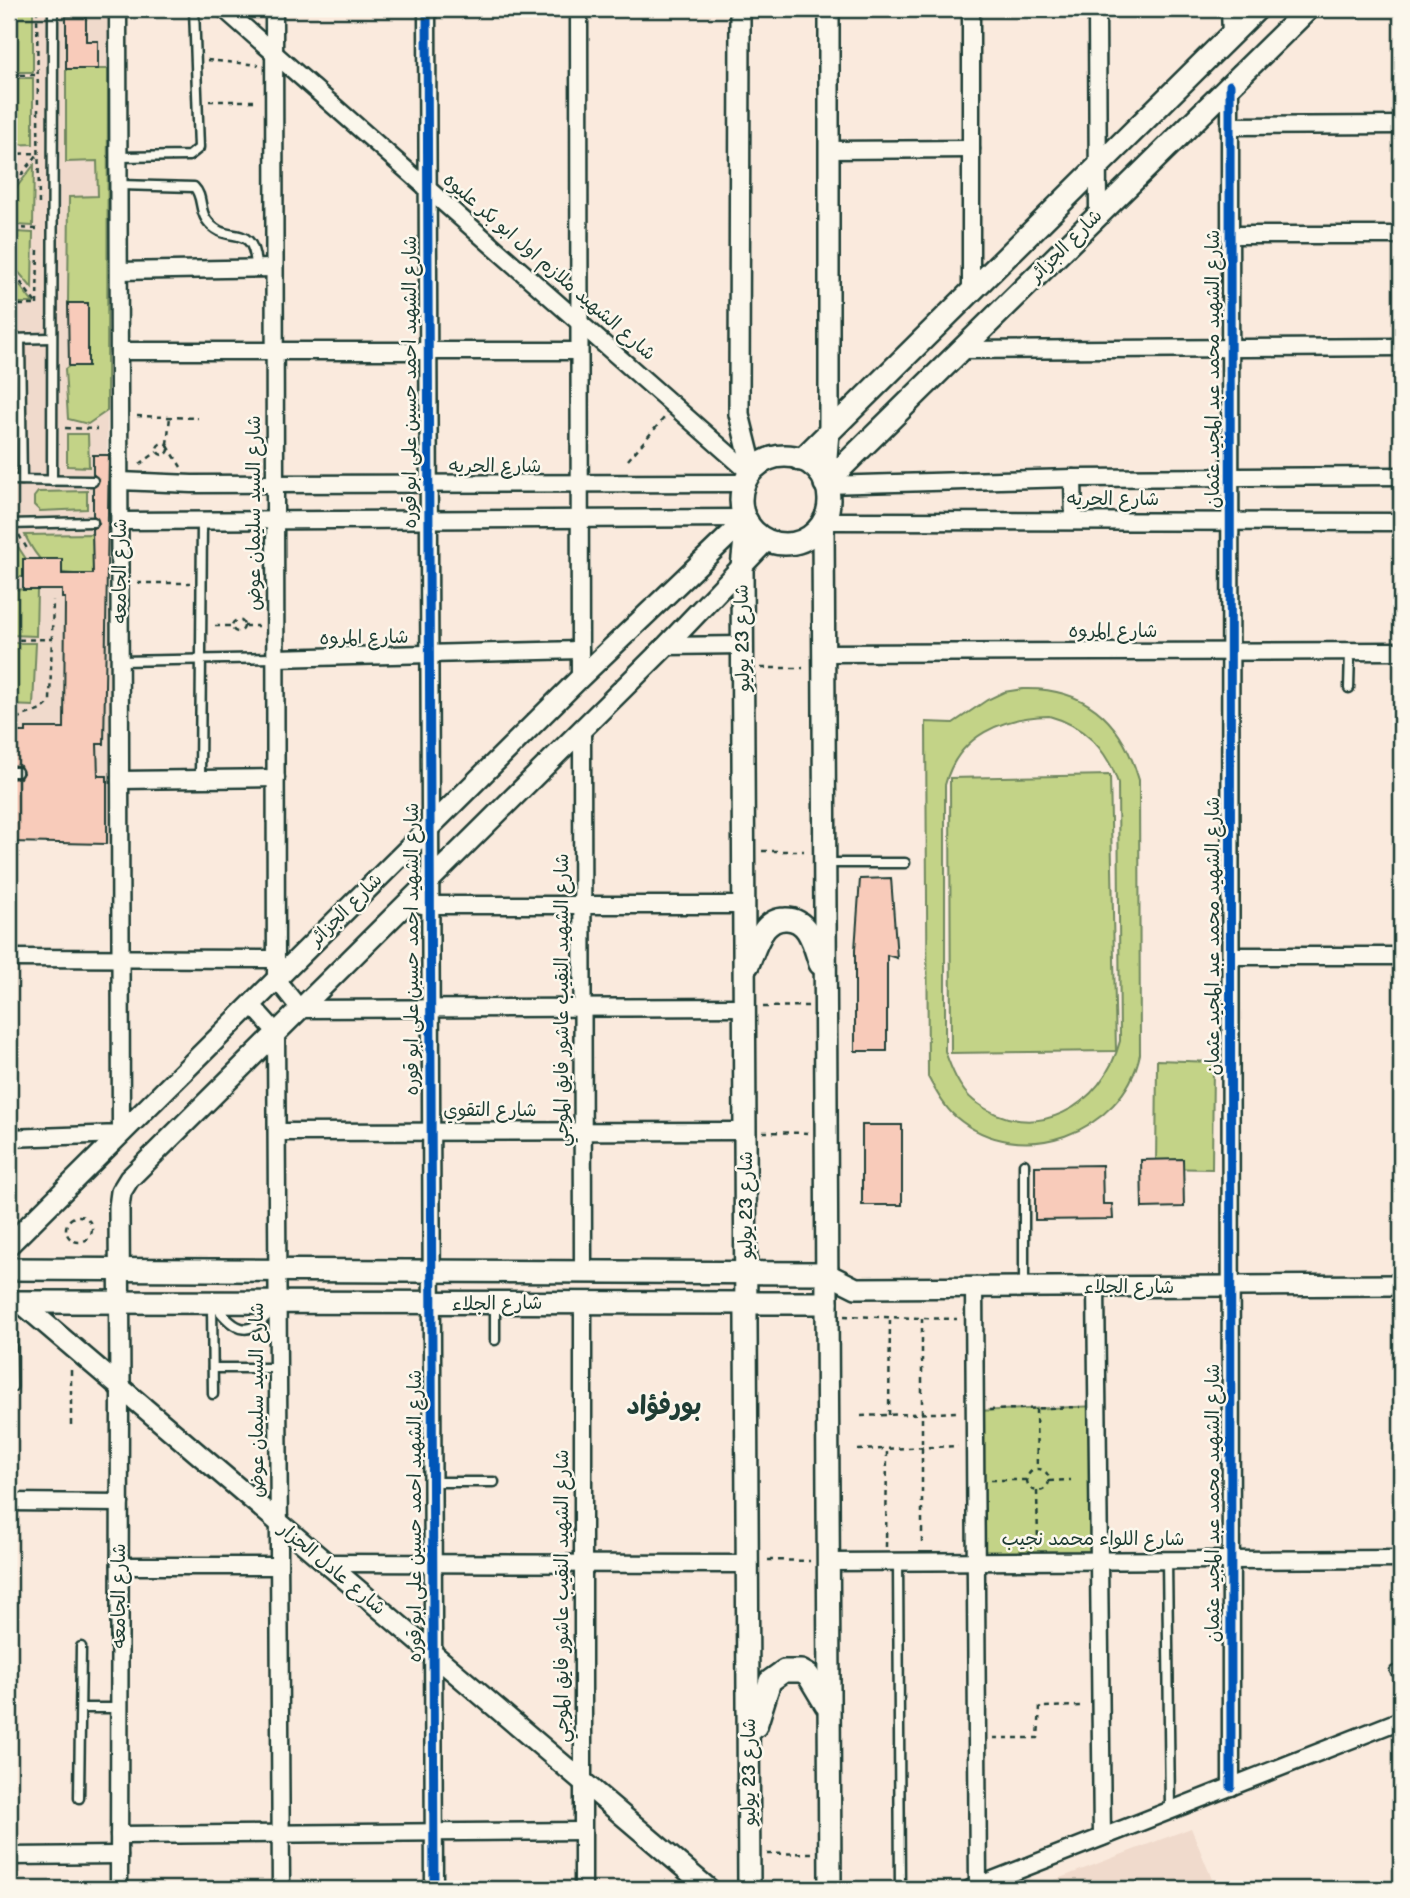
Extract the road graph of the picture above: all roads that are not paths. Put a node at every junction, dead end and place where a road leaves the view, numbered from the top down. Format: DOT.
graph roads {
  1 [pos="53,9"];
  2 [pos="118,9"];
  3 [pos="194,9"];
  4 [pos="224,9"];
  5 [pos="274,9"];
  6 [pos="427,9"];
  7 [pos="579,9"];
  8 [pos="740,9"];
  9 [pos="829,9"];
  10 [pos="971,9"];
  11 [pos="1097,9"];
  12 [pos="1230,9"];
  13 [pos="1257,9"];
  14 [pos="1308,9"];
  15 [pos="1231,35"];
  16 [pos="275,60"];
  17 [pos="1230,85"];
  18 [pos="1401,125"];
  19 [pos="1230,126"];
  20 [pos="830,149"];
  21 [pos="971,149"];
  22 [pos="119,157"];
  23 [pos="1097,167"];
  24 [pos="119,185"];
  25 [pos="427,188"];
  26 [pos="1098,213"];
  27 [pos="1230,235"];
  28 [pos="1401,235"];
  29 [pos="256,268"];
  30 [pos="274,268"];
  31 [pos="119,271"];
  32 [pos="971,292"];
  33 [pos="579,322"];
  34 [pos="51,338"];
  35 [pos="9,339"];
  36 [pos="20,339"];
  37 [pos="1401,347"];
  38 [pos="1230,348"];
  39 [pos="963,349"];
  40 [pos="119,351"];
  41 [pos="274,351"];
  42 [pos="427,351"];
  43 [pos="579,351"];
  44 [pos="829,432"];
  45 [pos="801,460"];
  46 [pos="749,475"];
  47 [pos="1401,475"];
  48 [pos="1230,477"];
  49 [pos="1073,478"];
  50 [pos="9,480"];
  51 [pos="22,480"];
  52 [pos="52,481"];
  53 [pos="93,481"];
  54 [pos="118,481"];
  55 [pos="580,483"];
  56 [pos="275,484"];
  57 [pos="427,484"];
  58 [pos="825,484"];
  59 [pos="275,519"];
  60 [pos="427,519"];
  61 [pos="580,519"];
  62 [pos="746,519"];
  63 [pos="202,520"];
  64 [pos="1074,520"];
  65 [pos="118,521"];
  66 [pos="1230,521"];
  67 [pos="93,522"];
  68 [pos="823,522"];
  69 [pos="1401,522"];
  70 [pos="10,524"];
  71 [pos="767,540"];
  72 [pos="742,567"];
  73 [pos="743,645"];
  74 [pos="666,646"];
  75 [pos="580,650"];
  76 [pos="1231,651"];
  77 [pos="1350,651"];
  78 [pos="1401,651"];
  79 [pos="428,654"];
  80 [pos="275,658"];
  81 [pos="201,659"];
  82 [pos="824,660"];
  83 [pos="120,661"];
  84 [pos="580,678"];
  85 [pos="1349,688"];
  86 [pos="582,728"];
  87 [pos="276,778"];
  88 [pos="200,779"];
  89 [pos="120,780"];
  90 [pos="430,827"];
  91 [pos="825,857"];
  92 [pos="905,863"];
  93 [pos="430,880"];
  94 [pos="405,905"];
  95 [pos="430,905"];
  96 [pos="583,905"];
  97 [pos="745,905"];
  98 [pos="1231,956"];
  99 [pos="1401,956"];
  100 [pos="9,958"];
  101 [pos="121,958"];
  102 [pos="276,959"];
  103 [pos="745,971"];
  104 [pos="276,979"];
  105 [pos="826,983"];
  106 [pos="251,1004"];
  107 [pos="746,1007"];
  108 [pos="430,1008"];
  109 [pos="583,1008"];
  110 [pos="300,1009"];
  111 [pos="276,1032"];
  112 [pos="431,1131"];
  113 [pos="583,1131"];
  114 [pos="746,1131"];
  115 [pos="277,1132"];
  116 [pos="121,1134"];
  117 [pos="9,1138"];
  118 [pos="1024,1164"];
  119 [pos="9,1244"];
  120 [pos="9,1269"];
  121 [pos="120,1270"];
  122 [pos="277,1270"];
  123 [pos="583,1272"];
  124 [pos="746,1273"];
  125 [pos="826,1273"];
  126 [pos="431,1274"];
  127 [pos="1401,1284"];
  128 [pos="1231,1286"];
  129 [pos="974,1287"];
  130 [pos="1024,1287"];
  131 [pos="1096,1287"];
  132 [pos="856,1288"];
  133 [pos="13,1302"];
  134 [pos="212,1302"];
  135 [pos="278,1302"];
  136 [pos="120,1303"];
  137 [pos="746,1303"];
  138 [pos="495,1304"];
  139 [pos="583,1304"];
  140 [pos="432,1305"];
  141 [pos="827,1309"];
  142 [pos="495,1340"];
  143 [pos="212,1368"];
  144 [pos="278,1368"];
  145 [pos="12,1387"];
  146 [pos="120,1388"];
  147 [pos="213,1394"];
  148 [pos="432,1482"];
  149 [pos="494,1482"];
  150 [pos="9,1502"];
  151 [pos="120,1503"];
  152 [pos="279,1523"];
  153 [pos="1167,1559"];
  154 [pos="1231,1559"];
  155 [pos="1401,1559"];
  156 [pos="976,1560"];
  157 [pos="1100,1560"];
  158 [pos="892,1561"];
  159 [pos="747,1562"];
  160 [pos="828,1562"];
  161 [pos="326,1563"];
  162 [pos="432,1563"];
  163 [pos="583,1563"];
  164 [pos="120,1566"];
  165 [pos="279,1566"];
  166 [pos="81,1647"];
  167 [pos="433,1654"];
  168 [pos="80,1708"];
  169 [pos="119,1708"];
  170 [pos="828,1710"];
  171 [pos="1401,1720"];
  172 [pos="749,1752"];
  173 [pos="583,1782"];
  174 [pos="1231,1787"];
  175 [pos="79,1798"];
  176 [pos="1170,1810"];
  177 [pos="583,1831"];
  178 [pos="433,1832"];
  179 [pos="281,1834"];
  180 [pos="119,1835"];
  181 [pos="1102,1837"];
  182 [pos="119,1855"];
  183 [pos="9,1856"];
  184 [pos="973,1887"];
  185 [pos="119,1889"];
  186 [pos="281,1889"];
  187 [pos="434,1889"];
  188 [pos="583,1889"];
  189 [pos="709,1889"];
  190 [pos="749,1889"];
  191 [pos="830,1889"];
  192 [pos="900,1889"];
  1 -- 34 [label="lane"];
  2 -- 22 [label="street, شارع الجامعه"];
  3 -- 22 [label="lane"];
  4 -- 16 [label="street, شارع الشهيد ملازم اول ابو بكر عليوه"];
  5 -- 16 [label="street, شارع السيد سليمان عوض"];
  6 -- 25 [label="street, شارع الشهيد احمد حسين على ابو قوره"];
  7 -- 33 [label="street"];
  8 -- 46 [label="street"];
  9 -- 20 [label="street"];
  10 -- 21 [label="street"];
  11 -- 23 [label="street"];
  12 -- 15 [label="street"];
  13 -- 15 [label="main road, شارع الجزائر"];
  14 -- 17 [label="main road, شارع الجزائر"];
  15 -- 23 [label="main road, شارع الجزائر"];
  16 -- 25 [label="street, شارع الشهيد ملازم اول ابو بكر عليوه"];
  16 -- 30 [label="street, شارع السيد سليمان عوض"];
  17 -- 19 [label="street, شارع الشهيد محمد عبد المجيد عثمان"];
  17 -- 26 [label="main road, شارع الجزائر"];
  18 -- 19 [label="street"];
  19 -- 27 [label="street, شارع الشهيد محمد عبد المجيد عثمان"];
  20 -- 21 [label="street"];
  20 -- 44 [label="street"];
  21 -- 32 [label="street"];
  22 -- 24 [label="street, شارع الجامعه"];
  23 -- 26 [label="street"];
  23 -- 32 [label="main road, شارع الجزائر"];
  24 -- 29 [label="lane"];
  24 -- 31 [label="street, شارع الجامعه"];
  25 -- 33 [label="street, شارع الشهيد ملازم اول ابو بكر عليوه"];
  25 -- 42 [label="street, شارع الشهيد احمد حسين على ابو قوره"];
  26 -- 39 [label="main road, شارع الجزائر"];
  27 -- 28 [label="street"];
  27 -- 38 [label="street, شارع الشهيد محمد عبد المجيد عثمان"];
  29 -- 30 [label="street"];
  29 -- 31 [label="street"];
  30 -- 41 [label="street, شارع السيد سليمان عوض"];
  31 -- 40 [label="street, شارع الجامعه"];
  32 -- 44 [label="main road, شارع الجزائر"];
  33 -- 43 [label="street"];
  33 -- 46 [label="street, شارع الشهيد ملازم اول ابو بكر عليوه"];
  34 -- 36 [label="lane"];
  34 -- 52 [label="lane"];
  35 -- 36 [label="lane"];
  36 -- 51 [label="lane"];
  37 -- 38 [label="street"];
  38 -- 39 [label="street"];
  38 -- 48 [label="street, شارع الشهيد محمد عبد المجيد عثمان"];
  39 -- 58 [label="main road, شارع الجزائر"];
  40 -- 41 [label="street"];
  40 -- 54 [label="street, شارع الجامعه"];
  41 -- 42 [label="street"];
  41 -- 56 [label="street, شارع السيد سليمان عوض"];
  42 -- 43 [label="street"];
  42 -- 57 [label="street, شارع الشهيد احمد حسين على ابو قوره"];
  43 -- 55 [label="street"];
  44 -- 45 [label="main road, شارع الجزائر"];
  44 -- 58 [label="street"];
  45 -- 46 [label="main road"];
  45 -- 58 [label="main road"];
  46 -- 55 [label="street, شارع الحريه"];
  46 -- 62 [label="main road"];
  47 -- 48 [label="street, شارع الحريه"];
  48 -- 49 [label="street, شارع الحريه"];
  48 -- 66 [label="street, شارع الشهيد محمد عبد المجيد عثمان"];
  49 -- 58 [label="street, شارع الحريه"];
  49 -- 64 [label="street"];
  50 -- 51 [label="lane"];
  51 -- 52 [label="lane"];
  52 -- 53 [label="lane"];
  54 -- 56 [label="street, شارع الحريه"];
  54 -- 65 [label="street, شارع الجامعه"];
  55 -- 57 [label="street, شارع الحريه"];
  55 -- 61 [label="street"];
  56 -- 57 [label="street, شارع الحريه"];
  56 -- 59 [label="street, شارع السيد سليمان عوض"];
  57 -- 60 [label="street, شارع الشهيد احمد حسين على ابو قوره"];
  58 -- 68 [label="main road"];
  59 -- 60 [label="street"];
  59 -- 63 [label="street"];
  59 -- 80 [label="street, شارع السيد سليمان عوض"];
  60 -- 61 [label="street"];
  60 -- 79 [label="street, شارع الشهيد احمد حسين على ابو قوره"];
  61 -- 62 [label="street"];
  61 -- 75 [label="street"];
  62 -- 71 [label="main road"];
  62 -- 72 [label="main road, شارع 23 يوليو"];
  62 -- 84 [label="street, شارع الجزائر"];
  63 -- 65 [label="street"];
  63 -- 81 [label="lane"];
  64 -- 66 [label="street, شارع الحريه"];
  64 -- 68 [label="street, شارع الحريه"];
  65 -- 83 [label="street, شارع الجامعه"];
  66 -- 69 [label="street, شارع الحريه"];
  66 -- 76 [label="street, شارع الشهيد محمد عبد المجيد عثمان"];
  67 -- 70 [label="lane"];
  68 -- 71 [label="main road"];
  68 -- 82 [label="main road"];
  71 -- 72 [label="street, شارع الجزائر"];
  72 -- 73 [label="main road, شارع 23 يوليو"];
  72 -- 74 [label="street, شارع الجزائر"];
  73 -- 74 [label="street"];
  73 -- 97 [label="main road, شارع 23 يوليو"];
  74 -- 86 [label="street, شارع الجزائر"];
  75 -- 79 [label="street, شارع المروه"];
  75 -- 84 [label="street"];
  76 -- 77 [label="street, شارع المروه"];
  76 -- 82 [label="street, شارع المروه"];
  76 -- 98 [label="street, شارع الشهيد محمد عبد المجيد عثمان"];
  77 -- 78 [label="street, شارع المروه"];
  77 -- 85 [label="lane"];
  79 -- 80 [label="street, شارع المروه"];
  79 -- 90 [label="street, شارع الشهيد احمد حسين على ابو قوره"];
  80 -- 81 [label="lane, شارع المروه"];
  80 -- 87 [label="street, شارع السيد سليمان عوض"];
  81 -- 83 [label="lane, شارع المروه"];
  81 -- 88 [label="lane"];
  82 -- 91 [label="main road"];
  83 -- 89 [label="street, شارع الجامعه"];
  84 -- 90 [label="street, شارع الجزائر"];
  86 -- 93 [label="street, شارع الجزائر"];
  86 -- 96 [label="street, شارع الشهيد النقيب عاشور فايق الموجي"];
  87 -- 88 [label="street"];
  87 -- 102 [label="street, شارع السيد سليمان عوض"];
  88 -- 89 [label="street"];
  89 -- 101 [label="street, شارع الجامعه"];
  90 -- 93 [label="street, شارع الشهيد احمد حسين على ابو قوره"];
  90 -- 104 [label="street, شارع الجزائر"];
  91 -- 92 [label="lane"];
  91 -- 105 [label="main road"];
  93 -- 94 [label="street, شارع الجزائر"];
  93 -- 95 [label="street, شارع الشهيد احمد حسين على ابو قوره"];
  94 -- 95 [label="street"];
  94 -- 110 [label="street, شارع الجزائر"];
  95 -- 96 [label="street"];
  95 -- 108 [label="street, شارع الشهيد احمد حسين على ابو قوره"];
  96 -- 97 [label="street"];
  96 -- 109 [label="street, شارع الشهيد النقيب عاشور فايق الموجي"];
  97 -- 103 [label="main road, شارع 23 يوليو"];
  98 -- 99 [label="street"];
  98 -- 128 [label="street, شارع الشهيد محمد عبد المجيد عثمان"];
  100 -- 101 [label="street"];
  101 -- 102 [label="street"];
  101 -- 116 [label="street, شارع الجامعه"];
  102 -- 104 [label="street, شارع السيد سليمان عوض"];
  103 -- 105 [label="main road"];
  103 -- 107 [label="main road, شارع 23 يوليو"];
  104 -- 106 [label="street, شارع الجزائر"];
  104 -- 110 [label="street"];
  105 -- 125 [label="main road"];
  106 -- 111 [label="street"];
  106 -- 116 [label="street, شارع الجزائر"];
  107 -- 109 [label="street"];
  107 -- 114 [label="main road, شارع 23 يوليو"];
  108 -- 109 [label="street"];
  108 -- 110 [label="street"];
  108 -- 112 [label="street, شارع الشهيد احمد حسين على ابو قوره"];
  109 -- 113 [label="street, شارع الشهيد النقيب عاشور فايق الموجي"];
  110 -- 111 [label="street, شارع الجزائر"];
  111 -- 115 [label="street, شارع السيد سليمان عوض"];
  111 -- 121 [label="street, شارع الجزائر"];
  112 -- 113 [label="street, شارع التقوي"];
  112 -- 115 [label="street, شارع التقوي"];
  112 -- 126 [label="street, شارع الشهيد احمد حسين على ابو قوره"];
  113 -- 114 [label="street, شارع التقوي"];
  113 -- 123 [label="street, شارع الشهيد النقيب عاشور فايق الموجي"];
  114 -- 124 [label="main road, شارع 23 يوليو"];
  115 -- 122 [label="street, شارع السيد سليمان عوض"];
  116 -- 117 [label="street"];
  116 -- 119 [label="street, شارع الجزائر"];
  118 -- 130 [label="lane"];
  120 -- 121 [label="main road, شارع الجلاء"];
  121 -- 122 [label="main road, شارع الجلاء"];
  121 -- 136 [label="street, شارع الجزائر"];
  122 -- 126 [label="main road, شارع الجلاء"];
  122 -- 135 [label="street, شارع السيد سليمان عوض"];
  123 -- 124 [label="main road, شارع الجلاء"];
  123 -- 126 [label="main road, شارع الجلاء"];
  124 -- 125 [label="main road, شارع الجلاء"];
  124 -- 137 [label="main road, شارع 23 يوليو"];
  125 -- 132 [label="street, شارع الجلاء"];
  125 -- 141 [label="main road"];
  126 -- 140 [label="street, شارع الشهيد احمد حسين على ابو قوره"];
  127 -- 128 [label="street, شارع الجلاء"];
  128 -- 131 [label="street, شارع الجلاء"];
  128 -- 154 [label="street, شارع الشهيد محمد عبد المجيد عثمان"];
  129 -- 130 [label="street, شارع الجلاء"];
  129 -- 132 [label="street, شارع الجلاء"];
  129 -- 156 [label="street"];
  130 -- 131 [label="street, شارع الجلاء"];
  131 -- 157 [label="street"];
  132 -- 141 [label="street, شارع الجلاء"];
  133 -- 136 [label="main road, شارع الجلاء"];
  133 -- 145 [label="lane"];
  133 -- 146 [label="street, شارع عادل الجزار"];
  134 -- 135 [label="main road, شارع الجلاء"];
  134 -- 136 [label="main road, شارع الجلاء"];
  134 -- 143 [label="lane"];
  135 -- 140 [label="main road, شارع الجلاء"];
  135 -- 144 [label="street, شارع السيد سليمان عوض"];
  136 -- 146 [label="street, شارع الجامعه"];
  137 -- 139 [label="main road, شارع الجلاء"];
  137 -- 141 [label="main road, شارع الجلاء"];
  137 -- 159 [label="main road, شارع 23 يوليو"];
  138 -- 139 [label="main road, شارع الجلاء"];
  138 -- 140 [label="main road, شارع الجلاء"];
  138 -- 142 [label="lane"];
  139 -- 163 [label="street, شارع الشهيد النقيب عاشور فايق الموجي"];
  140 -- 148 [label="street, شارع الشهيد احمد حسين على ابو قوره"];
  141 -- 160 [label="main road"];
  143 -- 144 [label="lane"];
  143 -- 147 [label="lane"];
  144 -- 152 [label="street, شارع السيد سليمان عوض"];
  146 -- 151 [label="street, شارع الجامعه"];
  146 -- 152 [label="street, شارع عادل الجزار"];
  148 -- 149 [label="lane"];
  148 -- 162 [label="street, شارع الشهيد احمد حسين على ابو قوره"];
  150 -- 151 [label="street"];
  151 -- 164 [label="street, شارع الجامعه"];
  152 -- 161 [label="street, شارع عادل الجزار"];
  152 -- 165 [label="street, شارع السيد سليمان عوض"];
  153 -- 154 [label="street, شارع اللواء محمد نجيب"];
  153 -- 157 [label="street, شارع اللواء محمد نجيب"];
  153 -- 176 [label="lane"];
  154 -- 155 [label="street, شارع اللواء محمد نجيب"];
  154 -- 174 [label="street, شارع الشهيد محمد عبد المجيد عثمان"];
  156 -- 157 [label="street, شارع اللواء محمد نجيب"];
  156 -- 158 [label="street, شارع اللواء محمد نجيب"];
  156 -- 184 [label="street"];
  157 -- 181 [label="street"];
  158 -- 160 [label="street, شارع اللواء محمد نجيب"];
  158 -- 192 [label="lane"];
  159 -- 163 [label="street"];
  159 -- 172 [label="main road, شارع 23 يوليو"];
  160 -- 170 [label="main road"];
  161 -- 162 [label="street"];
  161 -- 167 [label="street, شارع عادل الجزار"];
  162 -- 163 [label="street"];
  162 -- 167 [label="street, شارع الشهيد احمد حسين على ابو قوره"];
  163 -- 173 [label="street, شارع الشهيد النقيب عاشور فايق الموجي"];
  164 -- 165 [label="street"];
  164 -- 169 [label="street, شارع الجامعه"];
  165 -- 179 [label="street, شارع السيد سليمان عوض"];
  166 -- 168 [label="lane"];
  167 -- 173 [label="street, شارع عادل الجزار"];
  167 -- 178 [label="street, شارع الشهيد احمد حسين على ابو قوره"];
  168 -- 169 [label="lane"];
  168 -- 175 [label="lane"];
  169 -- 180 [label="street, شارع الجامعه"];
  170 -- 172 [label="main road"];
  170 -- 191 [label="main road"];
  171 -- 174 [label="street"];
  172 -- 190 [label="main road, شارع 23 يوليو"];
  173 -- 177 [label="street, شارع الشهيد النقيب عاشور فايق الموجي"];
  173 -- 189 [label="street, شارع عادل الجزار"];
  174 -- 176 [label="street"];
  176 -- 181 [label="street"];
  177 -- 178 [label="street"];
  177 -- 188 [label="street, شارع الشهيد النقيب عاشور فايق الموجي"];
  178 -- 179 [label="street"];
  178 -- 187 [label="street, شارع الشهيد احمد حسين على ابو قوره"];
  179 -- 180 [label="street"];
  179 -- 186 [label="street, شارع السيد سليمان عوض"];
  180 -- 182 [label="street, شارع الجامعه"];
  181 -- 184 [label="street"];
  182 -- 183 [label="street"];
  182 -- 185 [label="street, شارع الجامعه"];
}
